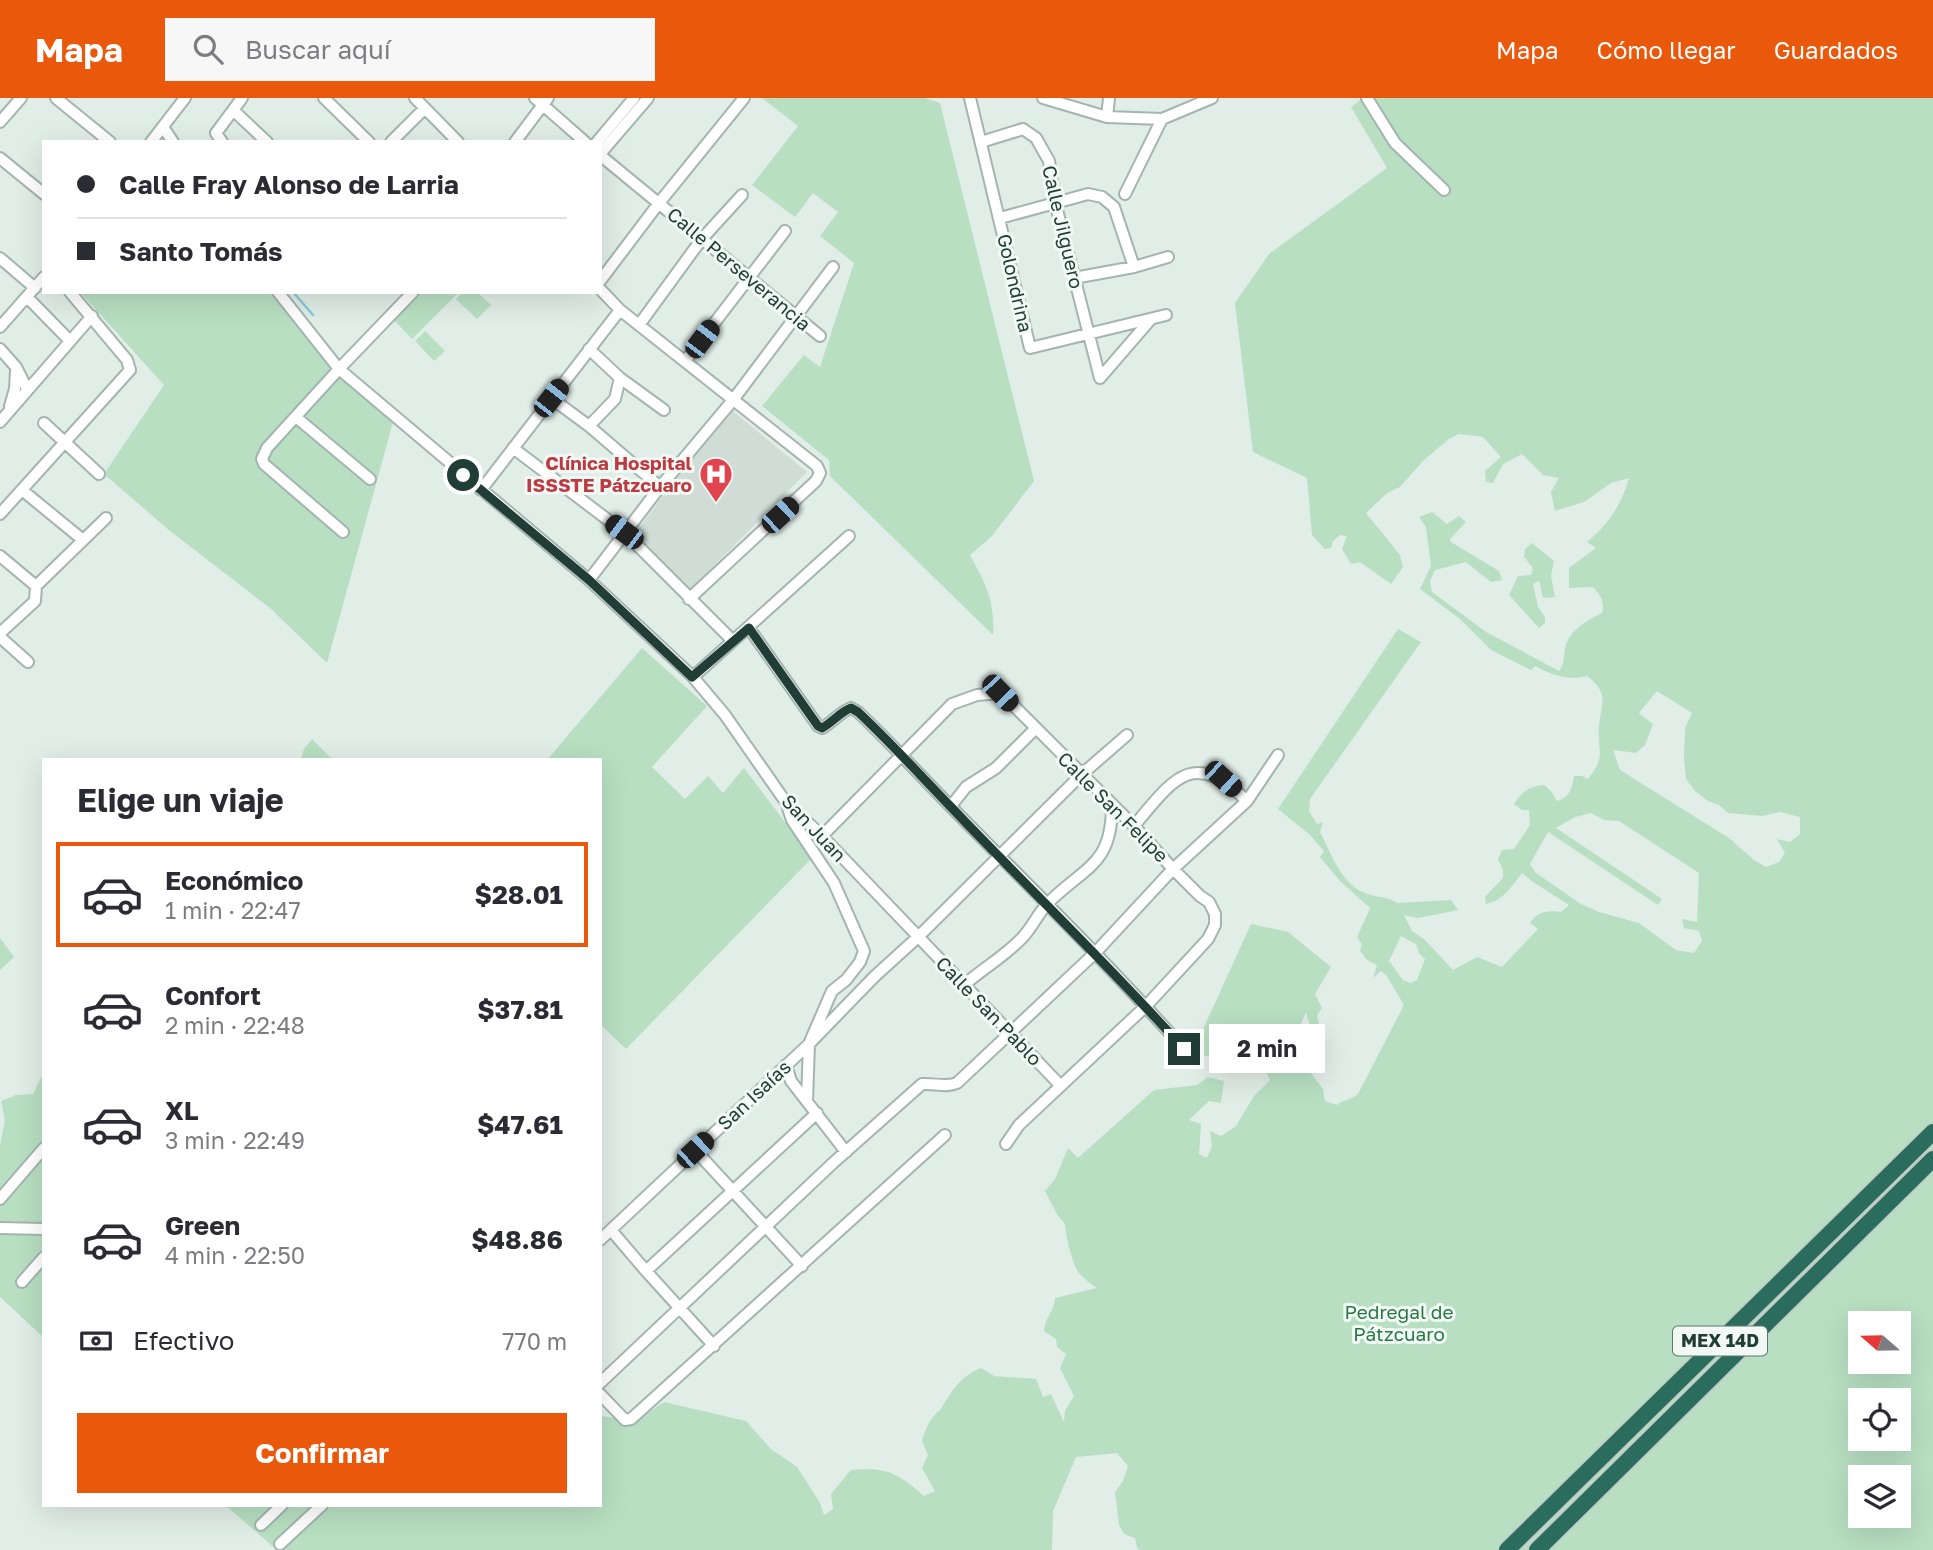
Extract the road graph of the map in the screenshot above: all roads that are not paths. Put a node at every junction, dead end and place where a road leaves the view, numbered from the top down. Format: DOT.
graph roads {
  1 [pos="21,98"];
  2 [pos="56,98"];
  3 [pos="185,98"];
  4 [pos="242,98"];
  5 [pos="324,98"];
  6 [pos="415,98"];
  7 [pos="634,98"];
  8 [pos="648,98"];
  9 [pos="744,98"];
  10 [pos="970,98"];
  11 [pos="1109,98"];
  12 [pos="1212,98"];
  13 [pos="1367,98"];
  14 [pos="1049,99"];
  15 [pos="540,100"];
  16 [pos="425,108"];
  17 [pos="233,110"];
  18 [pos="1107,117"];
  19 [pos="1162,119"];
  20 [pos="0,122"];
  21 [pos="163,127"];
  22 [pos="219,138"];
  23 [pos="108,140"];
  24 [pos="153,140"];
  25 [pos="172,140"];
  26 [pos="265,140"];
  27 [pos="367,140"];
  28 [pos="393,140"];
  29 [pos="456,140"];
  30 [pos="516,140"];
  31 [pos="583,140"];
  32 [pos="599,140"];
  33 [pos="981,142"];
  34 [pos="602,153"];
  35 [pos="602,157"];
  36 [pos="0,158"];
  37 [pos="1444,190"];
  38 [pos="42,192"];
  39 [pos="1125,194"];
  40 [pos="743,195"];
  41 [pos="1055,202"];
  42 [pos="659,203"];
  43 [pos="1000,218"];
  44 [pos="785,231"];
  45 [pos="701,240"];
  46 [pos="1168,257"];
  47 [pos="0,258"];
  48 [pos="833,267"];
  49 [pos="1134,267"];
  50 [pos="749,277"];
  51 [pos="602,278"];
  52 [pos="1074,278"];
  53 [pos="42,279"];
  54 [pos="602,291"];
  55 [pos="31,292"];
  56 [pos="72,294"];
  57 [pos="280,294"];
  58 [pos="411,294"];
  59 [pos="620,310"];
  60 [pos="795,315"];
  61 [pos="1166,315"];
  62 [pos="92,316"];
  63 [pos="1151,319"];
  64 [pos="639,325"];
  65 [pos="0,327"];
  66 [pos="1090,333"];
  67 [pos="820,336"];
  68 [pos="70,341"];
  69 [pos="0,349"];
  70 [pos="589,349"];
  71 [pos="686,360"];
  72 [pos="16,367"];
  73 [pos="338,369"];
  74 [pos="620,378"];
  75 [pos="27,389"];
  76 [pos="551,398"];
  77 [pos="733,400"];
  78 [pos="664,410"];
  79 [pos="8,412"];
  80 [pos="297,418"];
  81 [pos="0,422"];
  82 [pos="44,423"];
  83 [pos="589,426"];
  84 [pos="66,443"];
  85 [pos="513,448"];
  86 [pos="99,474"];
  87 [pos="370,479"];
  88 [pos="660,487"];
  89 [pos="22,490"];
  90 [pos="481,490"];
  91 [pos="0,514"];
  92 [pos="106,518"];
  93 [pos="343,532"];
  94 [pos="624,532"];
  95 [pos="849,536"];
  96 [pos="83,540"];
  97 [pos="0,556"];
  98 [pos="589,580"];
  99 [pos="36,586"];
  100 [pos="690,599"];
  101 [pos="749,628"];
  102 [pos="0,635"];
  103 [pos="733,641"];
  104 [pos="28,662"];
  105 [pos="692,677"];
  106 [pos="1035,729"];
  107 [pos="1127,735"];
  108 [pos="902,754"];
  109 [pos="1279,755"];
  110 [pos="1081,775"];
  111 [pos="785,801"];
  112 [pos="1247,801"];
  113 [pos="1112,805"];
  114 [pos="951,807"];
  115 [pos="1134,826"];
  116 [pos="822,836"];
  117 [pos="1000,856"];
  118 [pos="1173,869"];
  119 [pos="1047,904"];
  120 [pos="918,937"];
  121 [pos="1095,953"];
  122 [pos="963,986"];
  123 [pos="1146,1006"];
  124 [pos="1010,1033"];
  125 [pos="809,1044"];
  126 [pos="1184,1049"];
  127 [pos="786,1065"];
  128 [pos="1060,1085"];
  129 [pos="807,1101"];
  130 [pos="817,1113"];
  131 [pos="1933,1132"];
  132 [pos="945,1136"];
  133 [pos="1006,1144"];
  134 [pos="695,1150"];
  135 [pos="42,1152"];
  136 [pos="846,1152"];
  137 [pos="1933,1160"];
  138 [pos="732,1190"];
  139 [pos="0,1199"];
  140 [pos="766,1227"];
  141 [pos="0,1228"];
  142 [pos="42,1229"];
  143 [pos="611,1230"];
  144 [pos="602,1238"];
  145 [pos="42,1259"];
  146 [pos="802,1266"];
  147 [pos="646,1270"];
  148 [pos="22,1282"];
  149 [pos="680,1308"];
  150 [pos="714,1346"];
  151 [pos="602,1381"];
  152 [pos="602,1396"];
  153 [pos="280,1507"];
  154 [pos="320,1507"];
  155 [pos="261,1525"];
  156 [pos="280,1544"];
  157 [pos="1507,1550"];
  158 [pos="1537,1550"];
  1 -- 20 [label="street"];
  2 -- 23 [label="street"];
  3 -- 21 [label="street"];
  4 -- 17 [label="street"];
  5 -- 27 [label="street"];
  6 -- 16 [label="street"];
  7 -- 32 [label="street"];
  8 -- 34 [label="street"];
  9 -- 42 [label="street"];
  10 -- 33 [label="street, Golondrina"];
  11 -- 18 [label="street"];
  12 -- 19 [label="street"];
  13 -- 37 [label="street"];
  14 -- 18 [label="street"];
  15 -- 30 [label="street"];
  15 -- 31 [label="street"];
  16 -- 28 [label="street"];
  16 -- 29 [label="street"];
  17 -- 22 [label="street"];
  17 -- 26 [label="street"];
  18 -- 19 [label="street"];
  19 -- 39 [label="street"];
  21 -- 24 [label="street"];
  21 -- 25 [label="street"];
  33 -- 41 [label="street, Calle Jilguero"];
  33 -- 43 [label="street, Golondrina"];
  35 -- 42 [label="street, Calle Perseverancia"];
  36 -- 38 [label="street"];
  40 -- 45 [label="street"];
  41 -- 43 [label="street"];
  41 -- 49 [label="street"];
  41 -- 52 [label="street, Calle Jilguero"];
  42 -- 45 [label="street, Calle Perseverancia"];
  42 -- 51 [label="street"];
  43 -- 66 [label="street, Golondrina"];
  44 -- 50 [label="street"];
  45 -- 50 [label="street, Calle Perseverancia"];
  45 -- 64 [label="street"];
  46 -- 49 [label="street"];
  47 -- 55 [label="street"];
  48 -- 60 [label="street"];
  49 -- 52 [label="street"];
  50 -- 60 [label="street, Calle Perseverancia"];
  50 -- 71 [label="street"];
  52 -- 66 [label="street, Calle Jilguero"];
  53 -- 55 [label="street"];
  54 -- 59 [label="street"];
  55 -- 65 [label="street"];
  55 -- 68 [label="street"];
  56 -- 62 [label="street"];
  57 -- 73 [label="street, San Juan"];
  58 -- 73 [label="street"];
  59 -- 64 [label="street"];
  59 -- 70 [label="street"];
  60 -- 67 [label="street, Calle Perseverancia"];
  60 -- 77 [label="street"];
  61 -- 63 [label="street"];
  62 -- 68 [label="street"];
  62 -- 84 [label="street"];
  63 -- 66 [label="street"];
  63 -- 66 [label="street, Calle Jilguero"];
  64 -- 71 [label="street"];
  68 -- 75 [label="street"];
  69 -- 72 [label="street"];
  70 -- 74 [label="street"];
  70 -- 76 [label="street"];
  71 -- 77 [label="street"];
  72 -- 75 [label="street"];
  72 -- 79 [label="street"];
  73 -- 80 [label="street"];
  73 -- 90 [label="street, San Juan"];
  74 -- 78 [label="street"];
  74 -- 83 [label="street"];
  75 -- 79 [label="street"];
  76 -- 83 [label="street"];
  76 -- 85 [label="street"];
  77 -- 88 [label="street"];
  77 -- 100 [label="street"];
  79 -- 81 [label="street"];
  80 -- 87 [label="street"];
  80 -- 93 [label="street"];
  82 -- 84 [label="street"];
  83 -- 88 [label="street"];
  84 -- 86 [label="street"];
  84 -- 89 [label="street"];
  85 -- 90 [label="street"];
  85 -- 94 [label="street"];
  88 -- 94 [label="street"];
  89 -- 91 [label="street"];
  89 -- 96 [label="street"];
  90 -- 98 [label="street, San Juan"];
  92 -- 96 [label="street"];
  94 -- 98 [label="street"];
  94 -- 100 [label="street"];
  95 -- 101 [label="street"];
  96 -- 99 [label="street"];
  97 -- 99 [label="street"];
  98 -- 105 [label="street, San Juan"];
  99 -- 102 [label="street"];
  100 -- 103 [label="street"];
  101 -- 103 [label="street"];
  101 -- 108 [label="street"];
  102 -- 104 [label="street"];
  103 -- 105 [label="street"];
  105 -- 111 [label="street, San Juan"];
  106 -- 108 [label="street, Calle San Felipe"];
  106 -- 110 [label="street, Calle San Felipe"];
  106 -- 114 [label="street"];
  107 -- 110 [label="street, San Isaías"];
  108 -- 114 [label="street"];
  108 -- 116 [label="street"];
  109 -- 112 [label="street"];
  110 -- 113 [label="street, Calle San Felipe"];
  110 -- 117 [label="street, San Isaías"];
  111 -- 116 [label="street, San Juan"];
  111 -- 125 [label="street"];
  112 -- 115 [label="street"];
  112 -- 118 [label="street"];
  113 -- 115 [label="street, Calle San Felipe"];
  113 -- 119 [label="street"];
  114 -- 117 [label="street"];
  115 -- 118 [label="street, Calle San Felipe"];
  116 -- 120 [label="street, San Juan"];
  117 -- 119 [label="street"];
  117 -- 120 [label="street, San Isaías"];
  118 -- 121 [label="street"];
  118 -- 123 [label="street, Calle San Felipe"];
  119 -- 121 [label="street"];
  119 -- 122 [label="street"];
  120 -- 122 [label="street, Calle San Pablo"];
  120 -- 125 [label="street, San Isaías"];
  121 -- 123 [label="street"];
  121 -- 124 [label="street"];
  122 -- 124 [label="street, Calle San Pablo"];
  123 -- 126 [label="street"];
  123 -- 128 [label="street"];
  124 -- 128 [label="street, Calle San Pablo"];
  124 -- 136 [label="street"];
  125 -- 127 [label="street, San Isaías"];
  125 -- 129 [label="street"];
  127 -- 129 [label="street"];
  127 -- 134 [label="street, San Isaías"];
  128 -- 133 [label="street"];
  129 -- 130 [label="street"];
  130 -- 136 [label="street"];
  130 -- 138 [label="street"];
  131 -- 157 [label="highway, MEX 14D"];
  132 -- 146 [label="street"];
  134 -- 138 [label="street"];
  134 -- 143 [label="street, San Isaías"];
  135 -- 139 [label="street"];
  136 -- 140 [label="street"];
  137 -- 158 [label="highway, MEX 14D"];
  138 -- 140 [label="street"];
  138 -- 147 [label="street"];
  140 -- 146 [label="street"];
  140 -- 149 [label="street"];
  141 -- 142 [label="street"];
  143 -- 144 [label="street, San Isaías"];
  143 -- 147 [label="street"];
  145 -- 148 [label="street"];
  146 -- 150 [label="street"];
  147 -- 149 [label="street"];
  149 -- 150 [label="street"];
  149 -- 151 [label="street"];
  150 -- 152 [label="street"];
  153 -- 155 [label="street"];
  154 -- 156 [label="street"];
}
